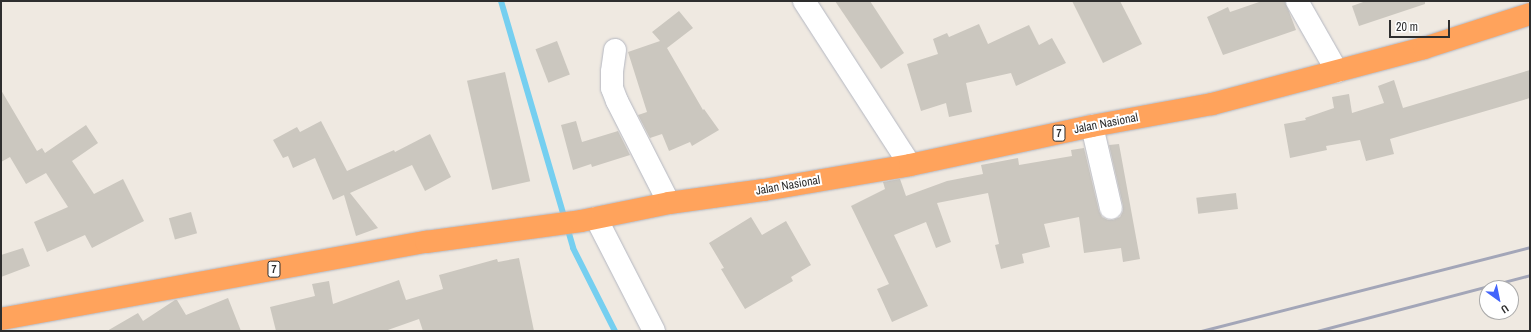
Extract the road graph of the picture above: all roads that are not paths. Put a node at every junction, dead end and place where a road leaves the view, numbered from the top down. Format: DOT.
graph roads {
  1 [pos="804,1"];
  2 [pos="1296,1"];
  3 [pos="1530,14"];
  4 [pos="615,50"];
  5 [pos="1337,71"];
  6 [pos="1092,126"];
  7 [pos="910,165"];
  8 [pos="670,203"];
  9 [pos="1111,208"];
  10 [pos="589,219"];
  11 [pos="1,319"];
  12 [pos="654,331"];
  1 -- 7 [label="street"];
  2 -- 5 [label="street"];
  3 -- 5 [label="highway, Jalan Nasional / 7"];
  4 -- 8 [label="street"];
  5 -- 6 [label="highway, Jalan Nasional / 7"];
  6 -- 7 [label="highway, Jalan Nasional / 7"];
  6 -- 9 [label="street"];
  7 -- 8 [label="highway, Jalan Nasional / 7"];
  8 -- 10 [label="highway, Jalan Nasional / 7"];
  10 -- 11 [label="highway, 7"];
  10 -- 12 [label="street"];
}
